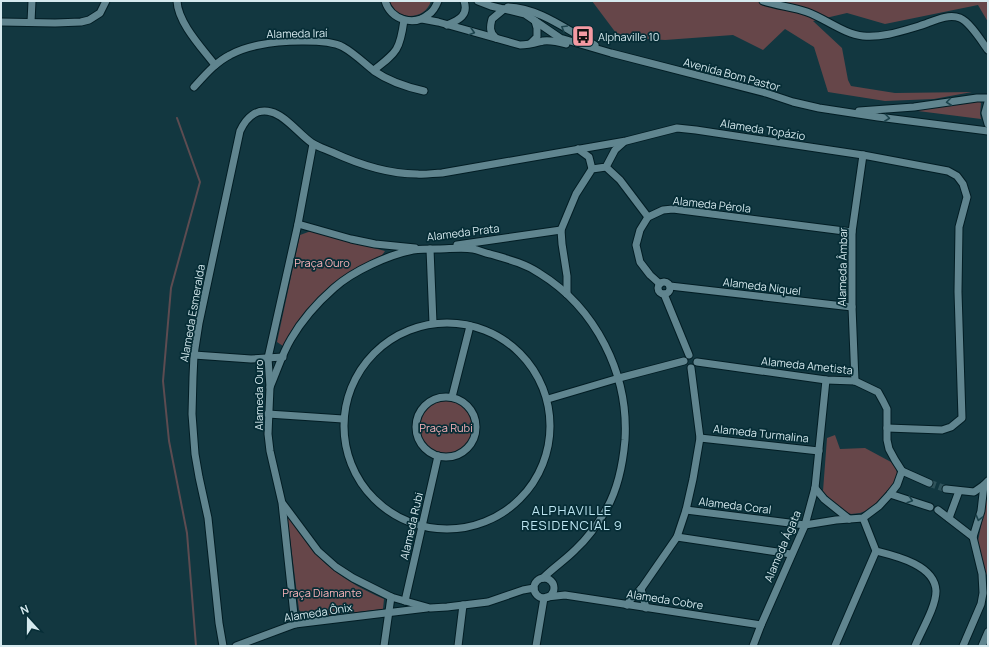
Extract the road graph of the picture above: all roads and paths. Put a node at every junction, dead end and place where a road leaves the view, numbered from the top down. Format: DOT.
graph roads {
  1 [pos="32,1"];
  2 [pos="106,1"];
  3 [pos="176,1"];
  4 [pos="385,1"];
  5 [pos="438,1"];
  6 [pos="464,1"];
  7 [pos="478,1"];
  8 [pos="763,1"];
  9 [pos="491,6"];
  10 [pos="504,9"];
  11 [pos="422,19"];
  12 [pos="404,20"];
  13 [pos="534,20"];
  14 [pos="1,22"];
  15 [pos="31,22"];
  16 [pos="447,25"];
  17 [pos="496,38"];
  18 [pos="527,45"];
  19 [pos="988,50"];
  20 [pos="611,53"];
  21 [pos="215,65"];
  22 [pos="374,70"];
  23 [pos="194,87"];
  24 [pos="424,91"];
  25 [pos="988,98"];
  26 [pos="988,102"];
  27 [pos="258,112"];
  28 [pos="849,112"];
  29 [pos="988,124"];
  30 [pos="988,131"];
  31 [pos="313,144"];
  32 [pos="593,146"];
  33 [pos="614,146"];
  34 [pos="578,149"];
  35 [pos="863,155"];
  36 [pos="589,157"];
  37 [pos="606,168"];
  38 [pos="592,169"];
  39 [pos="648,217"];
  40 [pos="298,224"];
  41 [pos="561,230"];
  42 [pos="852,232"];
  43 [pos="489,240"];
  44 [pos="430,249"];
  45 [pos="488,254"];
  46 [pos="660,284"];
  47 [pos="670,286"];
  48 [pos="567,294"];
  49 [pos="664,294"];
  50 [pos="852,307"];
  51 [pos="433,323"];
  52 [pos="470,326"];
  53 [pos="194,355"];
  54 [pos="689,355"];
  55 [pos="283,357"];
  56 [pos="268,358"];
  57 [pos="684,361"];
  58 [pos="697,362"];
  59 [pos="692,368"];
  60 [pos="619,378"];
  61 [pos="826,380"];
  62 [pos="855,380"];
  63 [pos="270,387"];
  64 [pos="452,397"];
  65 [pos="548,400"];
  66 [pos="268,414"];
  67 [pos="343,419"];
  68 [pos="887,428"];
  69 [pos="700,438"];
  70 [pos="819,451"];
  71 [pos="438,456"];
  72 [pos="902,469"];
  73 [pos="929,483"];
  74 [pos="986,483"];
  75 [pos="815,488"];
  76 [pos="946,489"];
  77 [pos="959,491"];
  78 [pos="890,494"];
  79 [pos="282,503"];
  80 [pos="686,510"];
  81 [pos="863,518"];
  82 [pos="949,518"];
  83 [pos="849,519"];
  84 [pos="805,525"];
  85 [pos="422,529"];
  86 [pos="677,537"];
  87 [pos="973,537"];
  88 [pos="876,550"];
  89 [pos="791,554"];
  90 [pos="560,563"];
  91 [pos="982,574"];
  92 [pos="543,578"];
  93 [pos="988,580"];
  94 [pos="552,584"];
  95 [pos="534,585"];
  96 [pos="641,589"];
  97 [pos="565,595"];
  98 [pos="391,596"];
  99 [pos="546,597"];
  100 [pos="405,601"];
  101 [pos="463,605"];
  102 [pos="627,605"];
  103 [pos="430,608"];
  104 [pos="646,608"];
  105 [pos="388,613"];
  106 [pos="295,624"];
  107 [pos="760,625"];
  108 [pos="988,632"];
  109 [pos="223,646"];
  110 [pos="236,646"];
  111 [pos="384,646"];
  112 [pos="458,646"];
  113 [pos="536,646"];
  114 [pos="753,646"];
  115 [pos="835,646"];
  116 [pos="914,646"];
  117 [pos="963,646"];
  118 [pos="982,646"];
  1 -- 15 [label="street"];
  2 -- 15 [label="street"];
  3 -- 21 [label="street"];
  4 -- 12 [label="street"];
  5 -- 11 [label="street"];
  6 -- 16 [label="street"];
  7 -- 9 [label="street, Avenida Bom Pastor"];
  8 -- 19 [label="street"];
  9 -- 10 [label="street, Avenida Bom Pastor"];
  20 -- 9 [label="street, Avenida Bom Pastor, one-way"];
  10 -- 13 [label="street, Avenida Bom Pastor"];
  10 -- 17 [label="street"];
  11 -- 12 [label="street, Avenida Bom Pastor"];
  11 -- 16 [label="street, Avenida Bom Pastor"];
  12 -- 22 [label="street"];
  13 -- 18 [label="street"];
  13 -- 20 [label="street, Avenida Bom Pastor"];
  14 -- 15 [label="street"];
  16 -- 17 [label="street, Avenida Bom Pastor, one-way"];
  17 -- 18 [label="street, Avenida Bom Pastor"];
  18 -- 20 [label="street, Avenida Bom Pastor"];
  20 -- 28 [label="street, Avenida Bom Pastor"];
  21 -- 22 [label="street, Alameda Iraí"];
  21 -- 23 [label="street, Alameda Iraí"];
  22 -- 24 [label="street, Alameda Iraí"];
  25 -- 28 [label="street, Avenida Bom Pastor, one-way"];
  26 -- 29 [label="street"];
  27 -- 31 [label="street, Alameda Topázio"];
  27 -- 53 [label="street, Alameda Esmeralda"];
  28 -- 30 [label="street, Avenida Bom Pastor, one-way"];
  31 -- 34 [label="street, Alameda Topázio"];
  31 -- 40 [label="street, Alameda Ouro"];
  32 -- 33 [label="street, Alameda Topázio"];
  32 -- 34 [label="street, Alameda Topázio"];
  32 -- 36 [label="street"];
  33 -- 35 [label="street, Alameda Topázio"];
  33 -- 37 [label="street"];
  34 -- 36 [label="street"];
  35 -- 42 [label="street, Alameda Âmbar"];
  35 -- 68 [label="street, Alameda Topázio"];
  36 -- 38 [label="street"];
  37 -- 38 [label="street"];
  37 -- 39 [label="street"];
  38 -- 41 [label="street"];
  39 -- 42 [label="street, Alameda Pérola"];
  39 -- 46 [label="street"];
  40 -- 44 [label="street, Alameda Prata"];
  40 -- 56 [label="street, Alameda Ouro"];
  41 -- 43 [label="street, Alameda Prata"];
  41 -- 48 [label="street"];
  42 -- 50 [label="street, Alameda Âmbar"];
  43 -- 44 [label="street, Alameda Prata"];
  43 -- 45 [label="street"];
  44 -- 45 [label="street"];
  44 -- 51 [label="street"];
  44 -- 55 [label="street"];
  45 -- 48 [label="street"];
  46 -- 47 [label="street"];
  46 -- 49 [label="street"];
  47 -- 49 [label="street"];
  47 -- 50 [label="street, Alameda Niquel"];
  48 -- 60 [label="street"];
  49 -- 54 [label="street"];
  50 -- 62 [label="street, Alameda Âmbar"];
  51 -- 52 [label="street"];
  51 -- 67 [label="street"];
  52 -- 64 [label="street"];
  52 -- 65 [label="street"];
  53 -- 56 [label="street"];
  53 -- 109 [label="street, Alameda Esmeralda"];
  54 -- 57 [label="street"];
  54 -- 58 [label="street"];
  55 -- 56 [label="street"];
  55 -- 63 [label="street"];
  56 -- 63 [label="street, Alameda Ouro"];
  57 -- 59 [label="street"];
  57 -- 60 [label="street"];
  58 -- 59 [label="street"];
  58 -- 61 [label="street, Alameda Ametista"];
  59 -- 69 [label="street"];
  60 -- 65 [label="street"];
  60 -- 90 [label="street"];
  61 -- 62 [label="street, Alameda Ametista"];
  61 -- 70 [label="street, Alameda Ágata"];
  62 -- 68 [label="street, Alameda Ametista"];
  63 -- 66 [label="street, Alameda Ouro"];
  64 -- 71 [label="street"];
  64 -- 71 [label="street"];
  65 -- 85 [label="street"];
  66 -- 67 [label="street"];
  66 -- 79 [label="street, Alameda Ouro"];
  67 -- 85 [label="street"];
  68 -- 72 [label="street, Alameda Ametista"];
  69 -- 70 [label="street, Alameda Turmalina"];
  69 -- 80 [label="street"];
  70 -- 75 [label="street, Alameda Ágata"];
  71 -- 85 [label="street, Alameda Rubi"];
  72 -- 73 [label="street"];
  72 -- 78 [label="street"];
  74 -- 77 [label="street"];
  74 -- 87 [label="street, one-way"];
  75 -- 83 [label="street"];
  75 -- 84 [label="street, Alameda Ágata"];
  76 -- 77 [label="street"];
  77 -- 82 [label="street"];
  78 -- 81 [label="street"];
  78 -- 82 [label="street, one-way"];
  79 -- 98 [label="street"];
  79 -- 106 [label="street, Alameda Ouro"];
  80 -- 84 [label="street, Alameda Coral"];
  80 -- 86 [label="street"];
  81 -- 83 [label="street, Alameda Coral"];
  81 -- 88 [label="street"];
  82 -- 87 [label="street"];
  83 -- 84 [label="street, Alameda Coral"];
  84 -- 89 [label="street, Alameda Ágata"];
  85 -- 100 [label="street, Alameda Rubi"];
  86 -- 89 [label="street"];
  86 -- 96 [label="street"];
  87 -- 91 [label="street"];
  88 -- 115 [label="street"];
  88 -- 116 [label="street"];
  89 -- 107 [label="street, Alameda Ágata"];
  90 -- 92 [label="street"];
  90 -- 94 [label="street"];
  91 -- 93 [label="street"];
  91 -- 117 [label="street"];
  92 -- 94 [label="street"];
  92 -- 95 [label="street"];
  94 -- 97 [label="street, Alameda Cobre"];
  94 -- 99 [label="street"];
  95 -- 99 [label="street"];
  95 -- 101 [label="street, Alameda Ônix"];
  96 -- 102 [label="street"];
  96 -- 104 [label="street"];
  97 -- 99 [label="street, Alameda Cobre"];
  97 -- 102 [label="street, Alameda Cobre"];
  98 -- 100 [label="street"];
  98 -- 105 [label="street"];
  99 -- 113 [label="street"];
  100 -- 103 [label="street"];
  101 -- 103 [label="street, Alameda Ônix"];
  101 -- 112 [label="street"];
  102 -- 104 [label="street, Alameda Cobre"];
  103 -- 105 [label="street, Alameda Ônix"];
  104 -- 107 [label="street, Alameda Cobre"];
  105 -- 106 [label="street, Alameda Ônix"];
  105 -- 111 [label="street"];
  106 -- 110 [label="street, Alameda Ônix"];
  107 -- 114 [label="street, Alameda Ágata"];
  108 -- 118 [label="street"];
}
